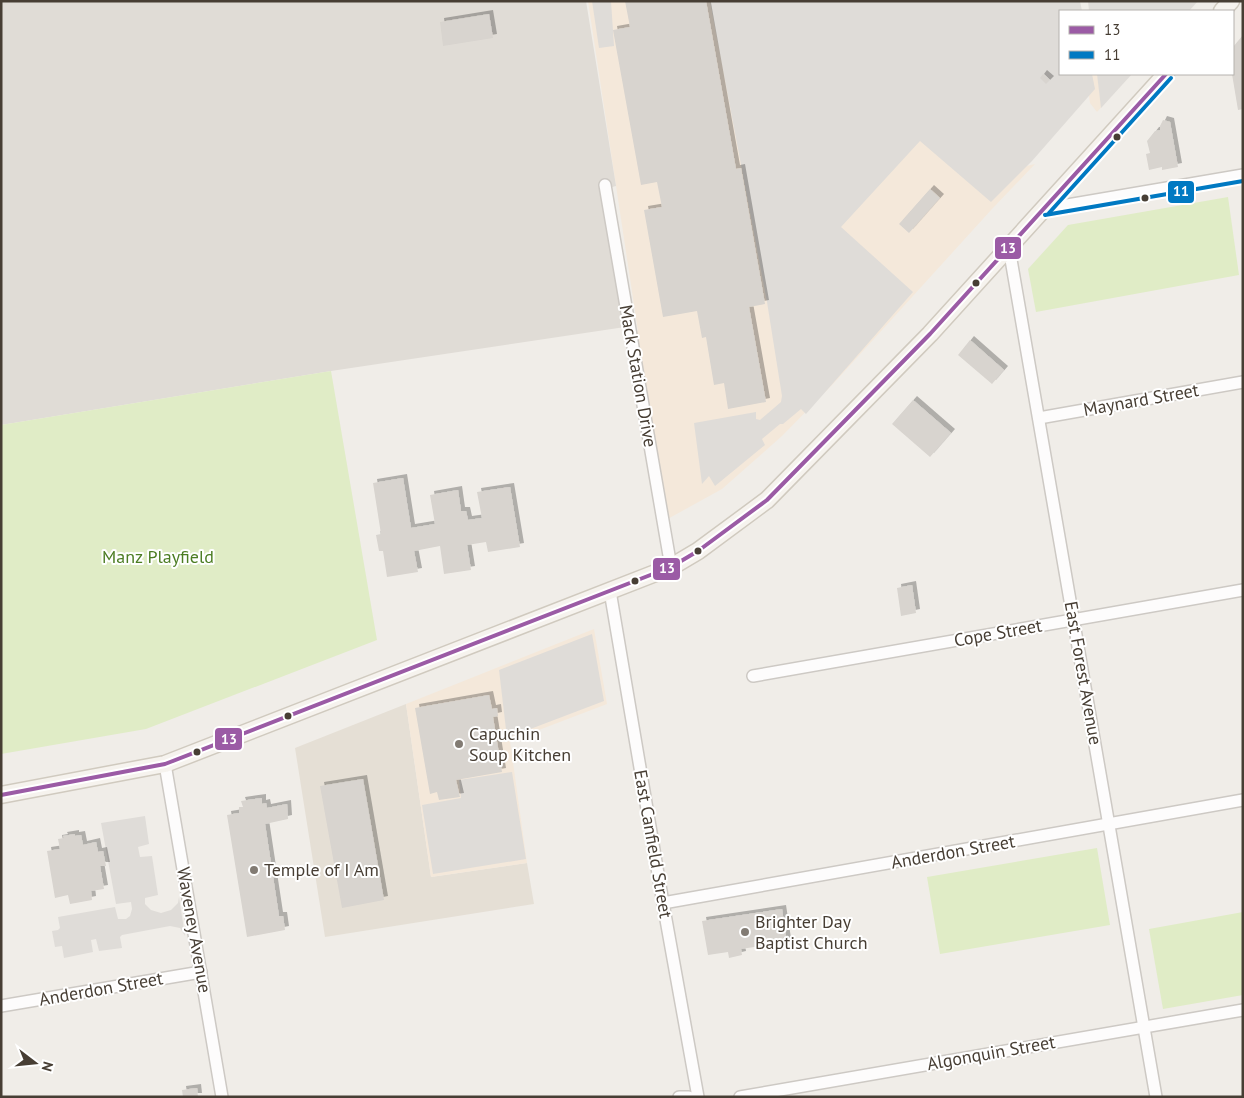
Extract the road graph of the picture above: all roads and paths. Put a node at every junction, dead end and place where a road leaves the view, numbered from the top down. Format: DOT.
graph roads {
  1 [pos="1165,75"];
  2 [pos="1243,175"];
  3 [pos="605,185"];
  4 [pos="1044,209"];
  5 [pos="1009,248"];
  6 [pos="1243,382"];
  7 [pos="1038,418"];
  8 [pos="671,567"];
  9 [pos="1243,590"];
  10 [pos="610,591"];
  11 [pos="1073,619"];
  12 [pos="754,676"];
  13 [pos="165,764"];
  14 [pos="1,795"];
  15 [pos="1243,800"];
  16 [pos="1109,824"];
  17 [pos="663,903"];
  18 [pos="201,972"];
  19 [pos="1,1006"];
  20 [pos="1243,1010"];
  21 [pos="1144,1027"];
  22 [pos="222,1097"];
  23 [pos="679,1097"];
  24 [pos="689,1097"];
  25 [pos="698,1097"];
  26 [pos="740,1097"];
  27 [pos="1156,1097"];
  1 -- 4 [label="main road"];
  2 -- 4 [label="street"];
  3 -- 8 [label="street, Mack Station Drive"];
  4 -- 5 [label="main road"];
  5 -- 7 [label="street, East Forest Avenue"];
  5 -- 8 [label="main road"];
  6 -- 7 [label="street, Maynard Street"];
  7 -- 11 [label="street, East Forest Avenue"];
  8 -- 10 [label="main road"];
  9 -- 11 [label="street, Cope Street"];
  10 -- 13 [label="main road"];
  10 -- 17 [label="street, East Canfield Street"];
  11 -- 12 [label="street, Cope Street"];
  11 -- 16 [label="street, East Forest Avenue"];
  13 -- 14 [label="main road"];
  13 -- 18 [label="street, Waveney Avenue"];
  15 -- 16 [label="street, Anderdon Street"];
  16 -- 17 [label="street, Anderdon Street"];
  16 -- 21 [label="street, East Forest Avenue"];
  17 -- 25 [label="street, East Canfield Street"];
  18 -- 19 [label="street, Anderdon Street"];
  18 -- 22 [label="street, Waveney Avenue"];
  20 -- 21 [label="street, Algonquin Street"];
  21 -- 26 [label="street, Algonquin Street"];
  21 -- 27 [label="street, East Forest Avenue"];
  23 -- 24 [label="street"];
}
